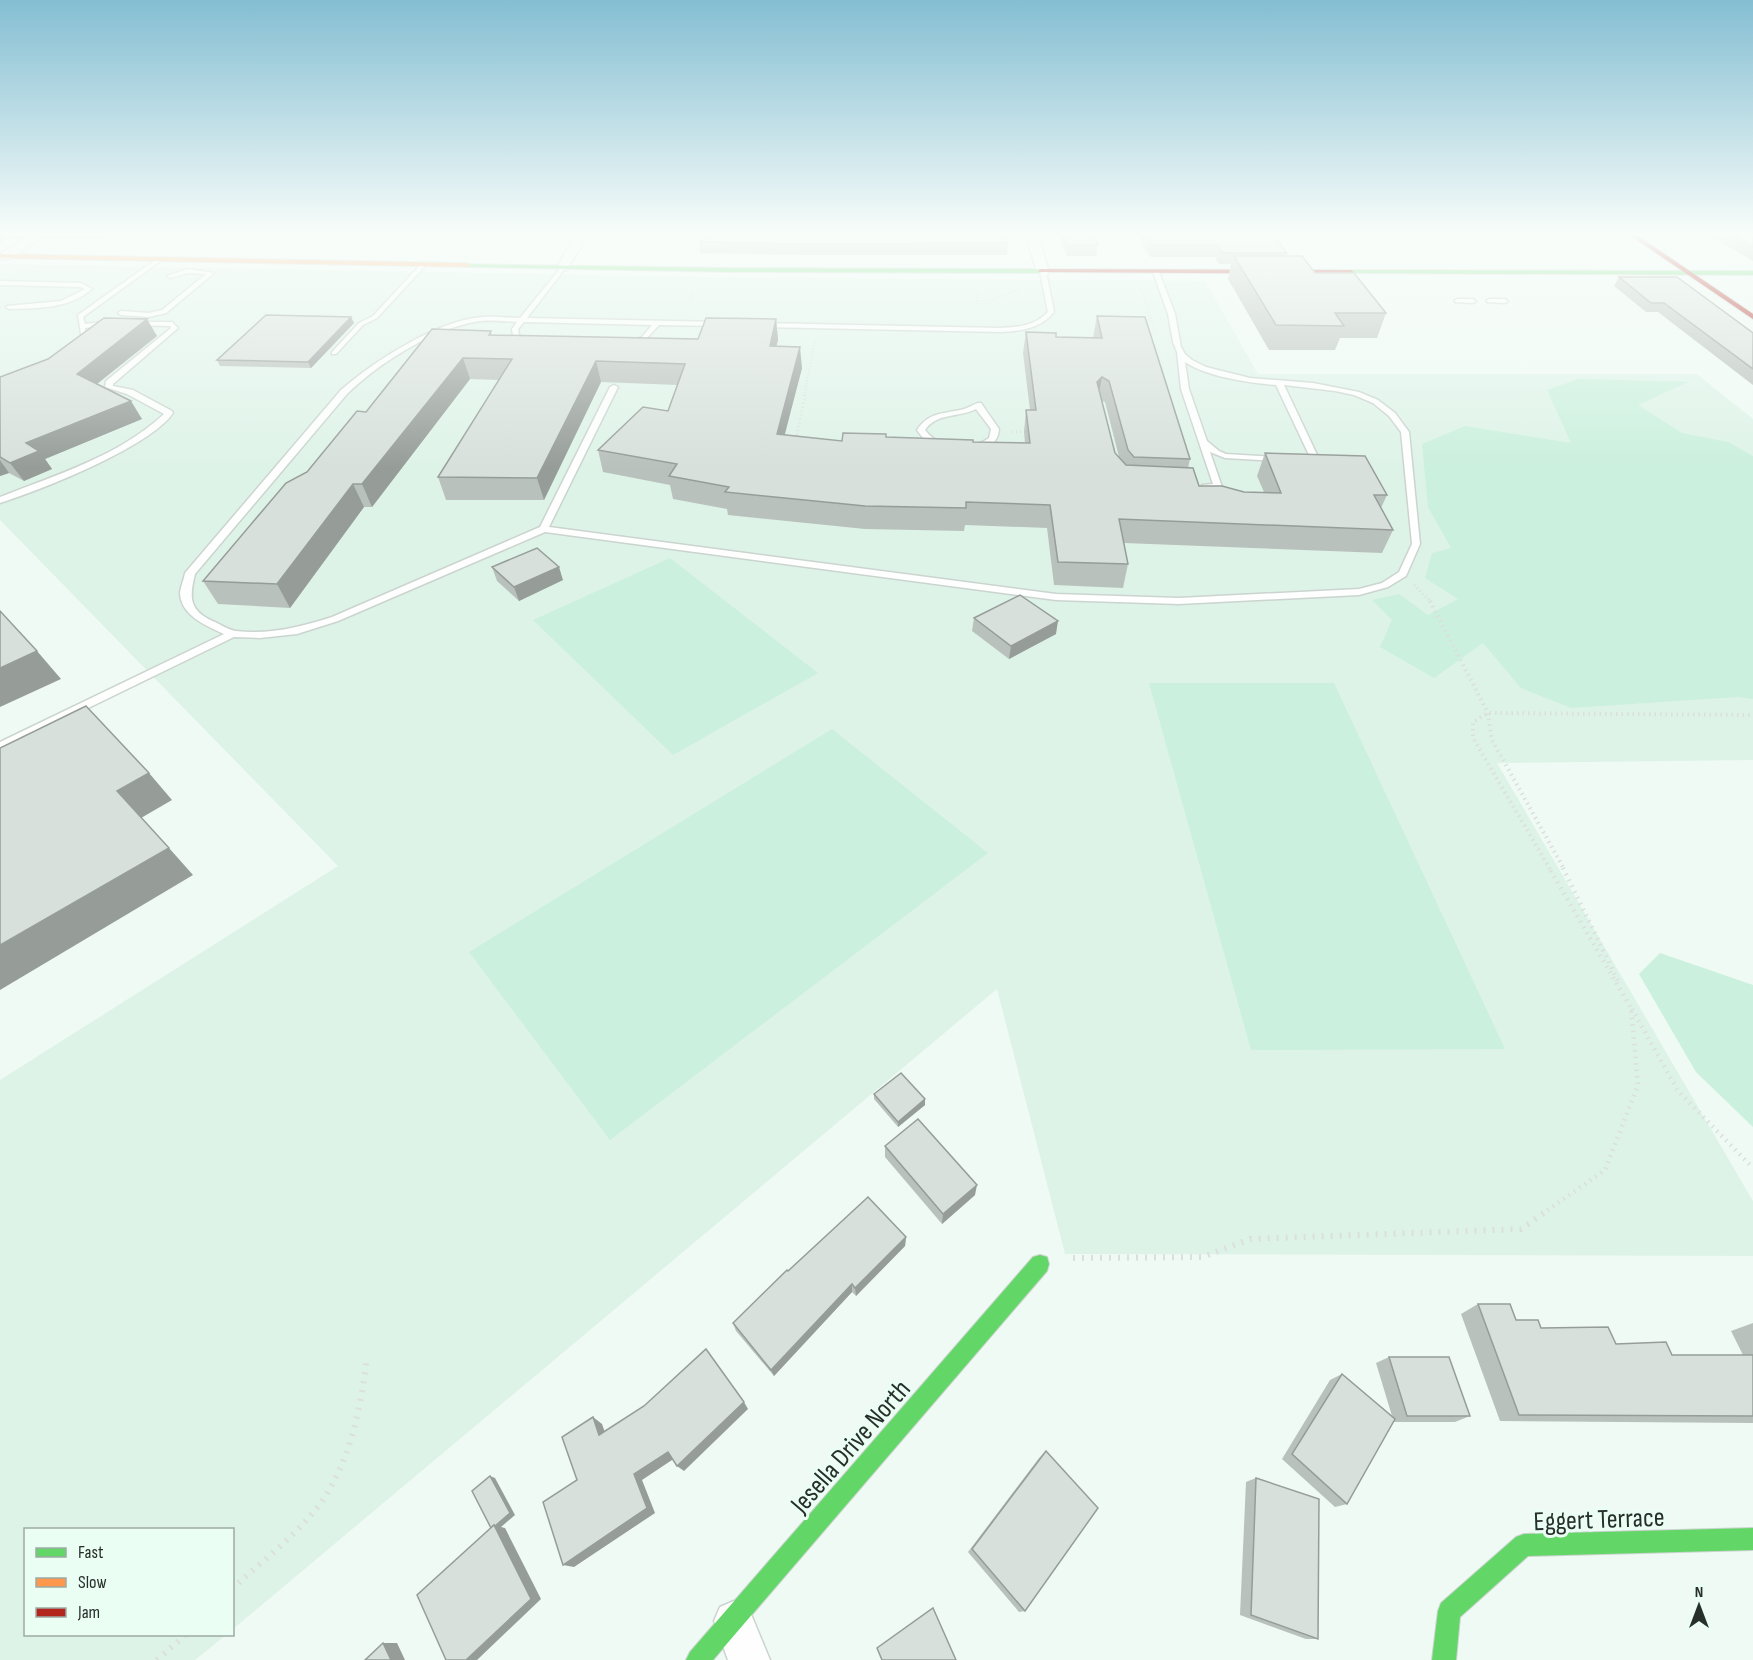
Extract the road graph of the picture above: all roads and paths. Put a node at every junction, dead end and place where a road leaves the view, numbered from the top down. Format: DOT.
graph roads {
  1 [pos="84,313"];
  2 [pos="128,313"];
  3 [pos="157,313"];
  4 [pos="378,313"];
  5 [pos="527,313"];
  6 [pos="979,313"];
  7 [pos="1050,313"];
  8 [pos="1171,313"];
  9 [pos="979,317"];
  10 [pos="523,319"];
  11 [pos="658,322"];
  12 [pos="726,324"];
  13 [pos="749,324"];
  14 [pos="82,326"];
  15 [pos="76,342"];
  16 [pos="815,342"];
  17 [pos="536,344"];
  18 [pos="627,344"];
  19 [pos="1180,352"];
  20 [pos="334,353"];
  21 [pos="1278,381"];
  22 [pos="614,387"];
  23 [pos="1030,431"];
  24 [pos="995,432"];
  25 [pos="796,439"];
  26 [pos="1203,442"];
  27 [pos="1281,459"];
  28 [pos="1293,459"];
  29 [pos="1195,487"];
  30 [pos="0,500"];
  31 [pos="544,529"];
  32 [pos="1403,574"];
  33 [pos="232,634"];
  34 [pos="1488,713"];
  35 [pos="1753,715"];
  36 [pos="0,747"];
  37 [pos="1631,1008"];
  38 [pos="1753,1168"];
  39 [pos="1040,1264"];
  40 [pos="367,1357"];
  41 [pos="1753,1539"];
  42 [pos="234,1587"];
  43 [pos="734,1621"];
  44 [pos="185,1636"];
  45 [pos="158,1660"];
  46 [pos="698,1660"];
  47 [pos="749,1660"];
  48 [pos="1444,1660"];
  1 -- 14 [label="lane"];
  2 -- 3 [label="lane"];
  4 -- 20 [label="lane"];
  5 -- 10 [label="lane"];
  6 -- 9 [label="path"];
  7 -- 13 [label="lane"];
  8 -- 19 [label="lane"];
  10 -- 11 [label="lane"];
  10 -- 17 [label="lane"];
  10 -- 33 [label="lane"];
  11 -- 12 [label="lane"];
  11 -- 18 [label="lane"];
  14 -- 15 [label="lane"];
  14 -- 30 [label="lane"];
  16 -- 25 [label="path"];
  19 -- 21 [label="lane"];
  19 -- 26 [label="lane"];
  21 -- 28 [label="lane"];
  21 -- 32 [label="lane"];
  22 -- 31 [label="lane"];
  23 -- 24 [label="path"];
  24 -- 24 [label="lane"];
  26 -- 27 [label="lane"];
  26 -- 29 [label="lane"];
  31 -- 32 [label="lane"];
  31 -- 33 [label="lane"];
  32 -- 34 [label="path"];
  33 -- 36 [label="lane"];
  34 -- 35 [label="path"];
  34 -- 37 [label="path"];
  34 -- 37 [label="path"];
  37 -- 38 [label="path"];
  37 -- 39 [label="path"];
  39 -- 43 [label="street, Jesella Drive North"];
  40 -- 42 [label="path"];
  41 -- 48 [label="street, Eggert Terrace"];
  43 -- 46 [label="street, Jesella Drive North"];
  43 -- 47 [label="street"];
  44 -- 45 [label="path"];
}
